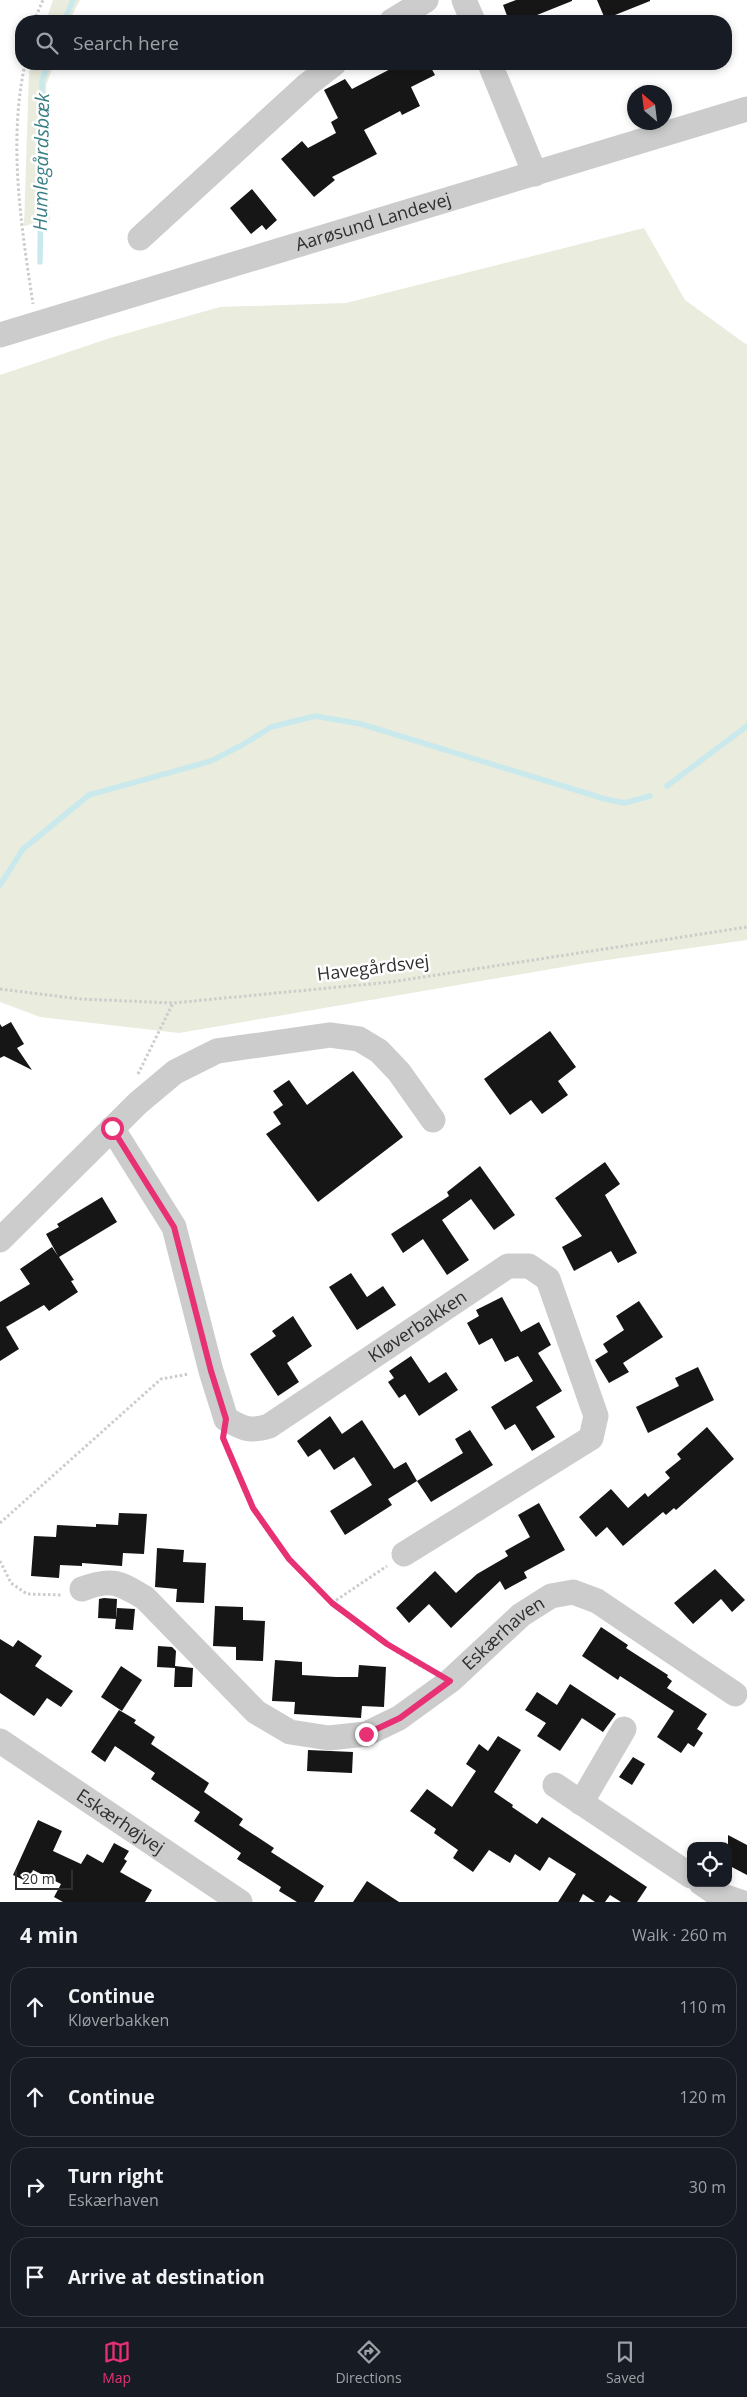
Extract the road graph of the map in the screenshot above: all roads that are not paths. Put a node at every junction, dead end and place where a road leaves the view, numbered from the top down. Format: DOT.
graph roads {
  1 [pos="426,0"];
  2 [pos="464,0"];
  3 [pos="402,15"];
  4 [pos="470,15"];
  5 [pos="327,70"];
  6 [pos="492,70"];
  7 [pos="747,109"];
  8 [pos="535,174"];
  9 [pos="140,238"];
  10 [pos="0,335"];
  11 [pos="433,1120"];
  12 [pos="112,1128"];
  13 [pos="0,1240"];
  14 [pos="404,1554"];
  15 [pos="82,1589"];
  16 [pos="743,1695"];
  17 [pos="624,1729"];
  18 [pos="0,1741"];
  19 [pos="554,1785"];
  20 [pos="581,1803"];
  21 [pos="687,1873"];
  22 [pos="707,1887"];
  23 [pos="240,1902"];
  24 [pos="741,1902"];
  1 -- 3 [label="street"];
  2 -- 4 [label="street"];
  5 -- 9 [label="street"];
  6 -- 8 [label="street"];
  7 -- 8 [label="street, Aarøsund Landevej"];
  8 -- 10 [label="street, Aarøsund Landevej"];
  11 -- 12 [label="street"];
  12 -- 13 [label="street"];
  12 -- 14 [label="street, Kløverbakken"];
  15 -- 16 [label="street, Eskærhaven"];
  17 -- 20 [label="street"];
  18 -- 23 [label="street, Eskærhøjvej"];
  19 -- 20 [label="street"];
  20 -- 21 [label="street"];
  22 -- 24 [label="street"];
}
